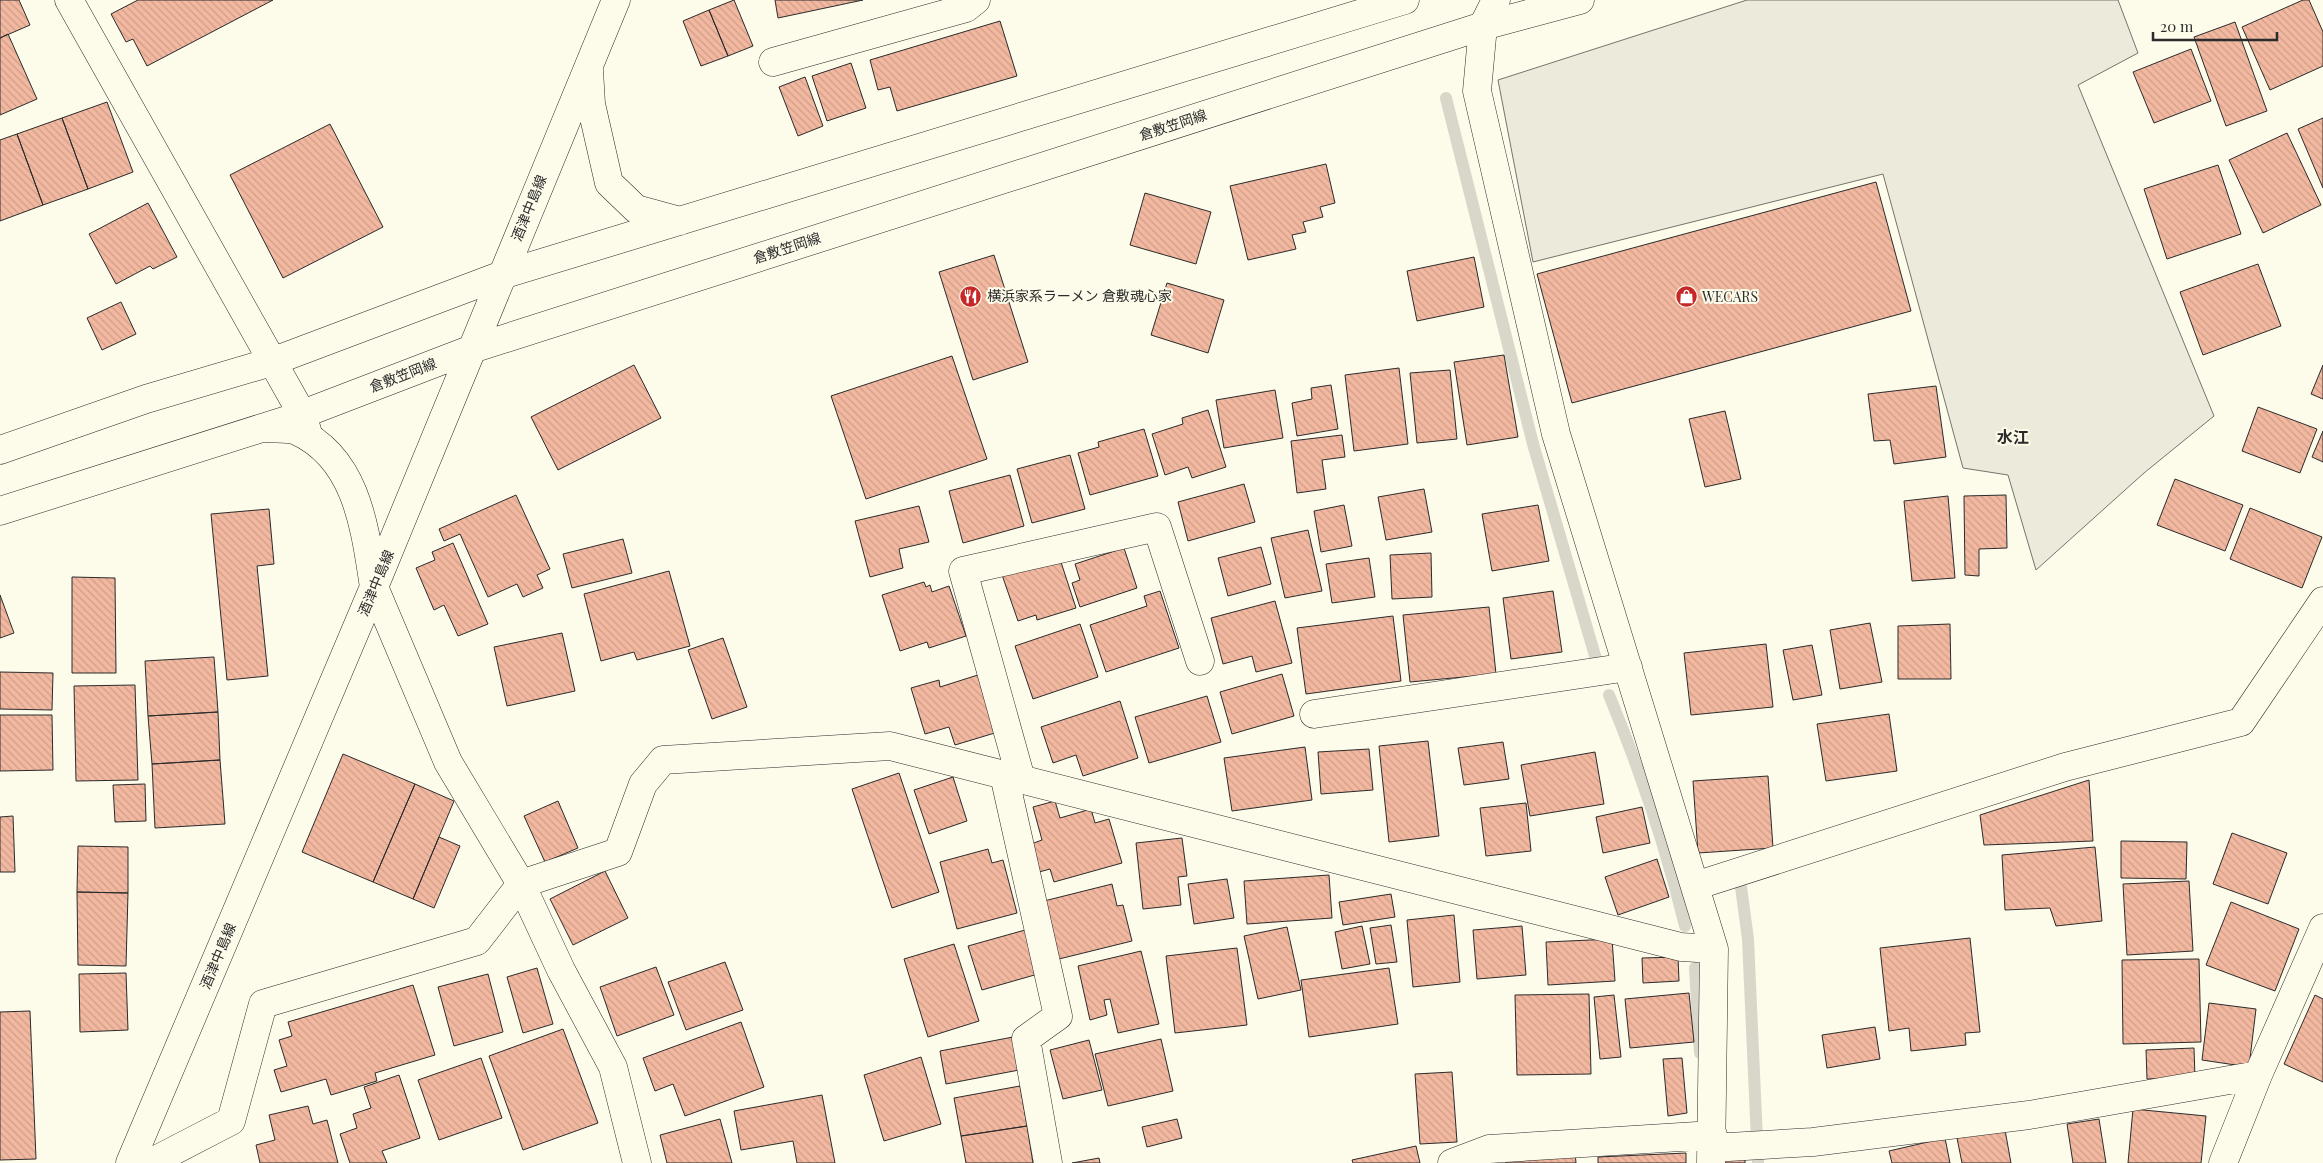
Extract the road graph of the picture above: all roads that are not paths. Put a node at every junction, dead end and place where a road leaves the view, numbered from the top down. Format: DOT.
graph roads {
  1 [pos="69,0"];
  2 [pos="616,0"];
  3 [pos="976,0"];
  4 [pos="1405,0"];
  5 [pos="1496,0"];
  6 [pos="1580,0"];
  7 [pos="1483,26"];
  8 [pos="774,62"];
  9 [pos="589,64"];
  10 [pos="680,221"];
  11 [pos="502,275"];
  12 [pos="472,349"];
  13 [pos="272,362"];
  14 [pos="306,427"];
  15 [pos="0,450"];
  16 [pos="0,511"];
  17 [pos="374,587"];
  18 [pos="2323,601"];
  19 [pos="1200,661"];
  20 [pos="1628,667"];
  21 [pos="1314,714"];
  22 [pos="1012,777"];
  23 [pos="521,884"];
  24 [pos="1695,886"];
  25 [pos="2323,928"];
  26 [pos="1714,949"];
  27 [pos="2258,1075"];
  28 [pos="1707,1143"];
  29 [pos="130,1163"];
  30 [pos="150,1163"];
  31 [pos="637,1163"];
  32 [pos="1048,1163"];
  33 [pos="1452,1163"];
  34 [pos="2223,1163"];
  1 -- 13 [label="street"];
  2 -- 9 [label="street, 酒津中島線"];
  3 -- 8 [label="street"];
  4 -- 10 [label="street"];
  5 -- 7 [label="street"];
  6 -- 7 [label="street, 倉敷笠岡線"];
  7 -- 12 [label="street, 倉敷笠岡線"];
  7 -- 20 [label="street"];
  9 -- 10 [label="street"];
  9 -- 11 [label="street, 酒津中島線"];
  10 -- 11 [label="street"];
  11 -- 12 [label="street, 酒津中島線"];
  11 -- 13 [label="street"];
  12 -- 14 [label="street, 倉敷笠岡線"];
  12 -- 17 [label="street, 酒津中島線"];
  13 -- 14 [label="street"];
  13 -- 15 [label="street"];
  14 -- 16 [label="street, 倉敷笠岡線"];
  14 -- 17 [label="street"];
  17 -- 23 [label="street"];
  17 -- 29 [label="street, 酒津中島線"];
  18 -- 24 [label="street"];
  19 -- 22 [label="street"];
  20 -- 21 [label="street"];
  20 -- 24 [label="street"];
  22 -- 23 [label="street"];
  22 -- 26 [label="street"];
  22 -- 32 [label="street"];
  23 -- 30 [label="street"];
  23 -- 31 [label="street"];
  24 -- 26 [label="street"];
  25 -- 27 [label="street"];
  26 -- 28 [label="street"];
  27 -- 28 [label="street"];
  27 -- 34 [label="street"];
  28 -- 33 [label="street"];
}
